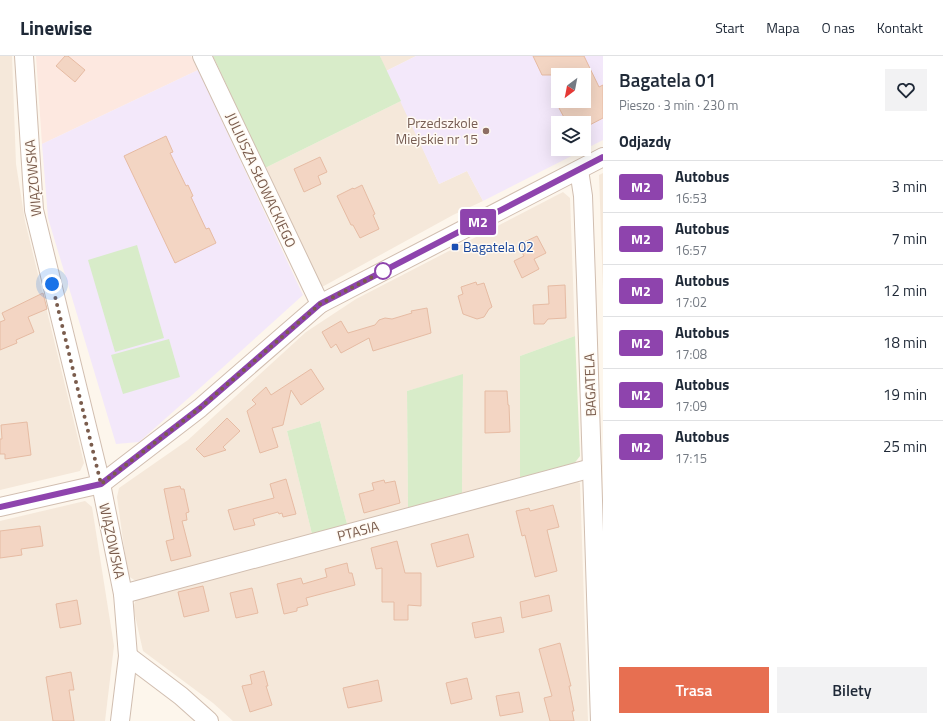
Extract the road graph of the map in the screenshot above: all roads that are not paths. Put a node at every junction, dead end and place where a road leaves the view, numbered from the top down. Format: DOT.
graph roads {
  1 [pos="24,56"];
  2 [pos="202,56"];
  3 [pos="603,157"];
  4 [pos="579,170"];
  5 [pos="320,304"];
  6 [pos="592,468"];
  7 [pos="101,484"];
  8 [pos="0,507"];
  9 [pos="123,594"];
  10 [pos="128,656"];
  11 [pos="120,721"];
  12 [pos="209,721"];
  13 [pos="600,721"];
  1 -- 7 [label="street, WIĄZOWSKA"];
  2 -- 5 [label="street, JULIUSZA SŁOWACKIEGO"];
  3 -- 4 [label="street"];
  4 -- 5 [label="street"];
  4 -- 6 [label="street, BAGATELA"];
  5 -- 7 [label="street"];
  6 -- 9 [label="street, PTASIA"];
  6 -- 13 [label="street, BAGATELA"];
  7 -- 8 [label="street"];
  7 -- 9 [label="street, WIĄZOWSKA"];
  9 -- 10 [label="street, WIĄZOWSKA"];
  10 -- 11 [label="street, WIĄZOWSKA"];
  10 -- 12 [label="street"];
}
